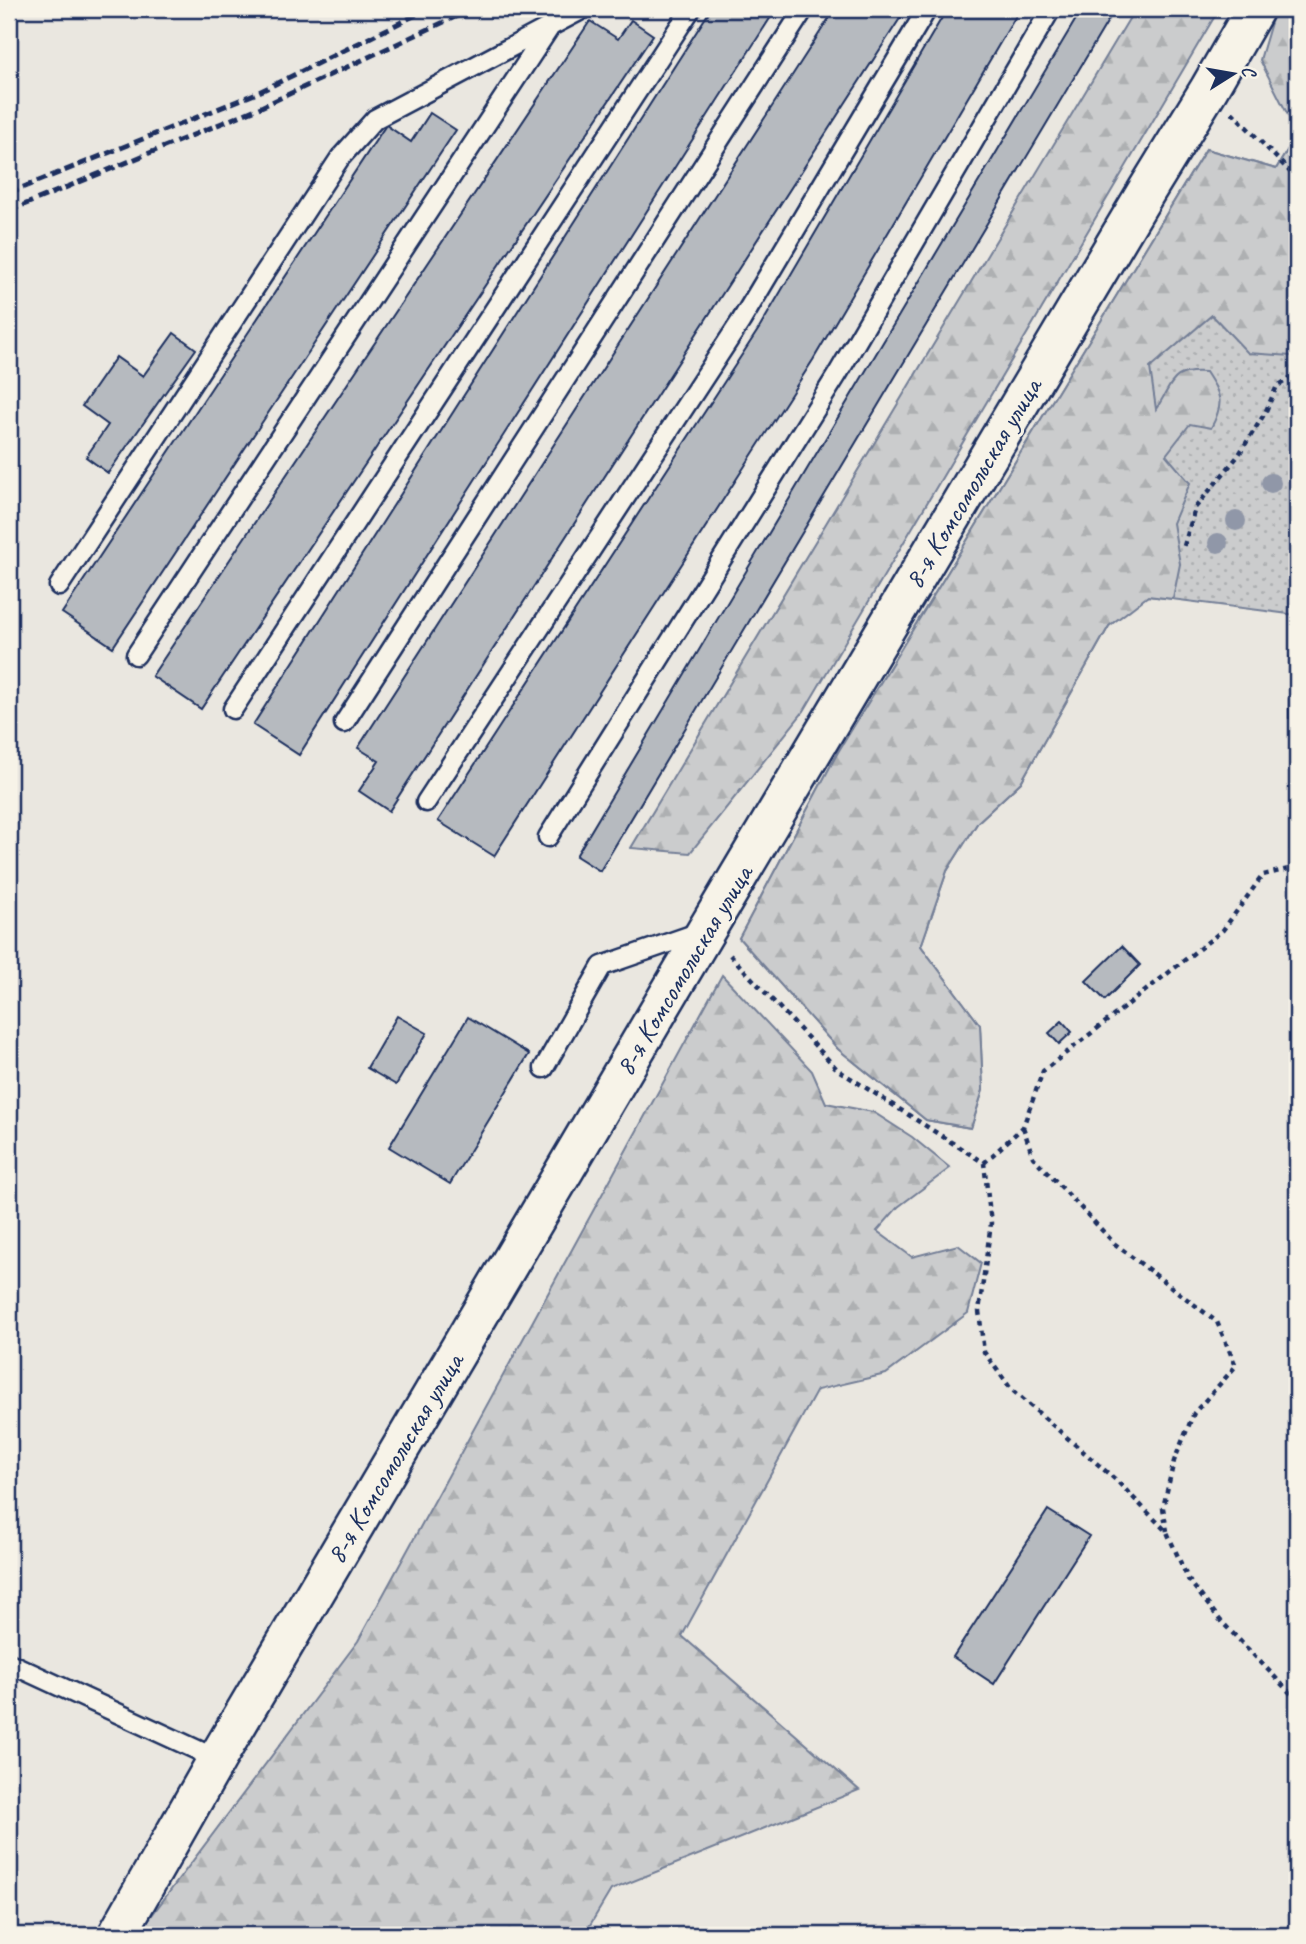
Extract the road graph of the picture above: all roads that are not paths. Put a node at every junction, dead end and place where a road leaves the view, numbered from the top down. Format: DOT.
graph roads {
  1 [pos="583,9"];
  2 [pos="691,9"];
  3 [pos="804,9"];
  4 [pos="927,9"];
  5 [pos="1051,9"];
  6 [pos="1255,9"];
  7 [pos="552,25"];
  8 [pos="59,586"];
  9 [pos="136,655"];
  10 [pos="233,709"];
  11 [pos="344,723"];
  12 [pos="426,802"];
  13 [pos="548,837"];
  14 [pos="707,929"];
  15 [pos="544,1068"];
  16 [pos="9,1664"];
  17 [pos="217,1759"];
  18 [pos="117,1935"];
  1 -- 7 [label="lane"];
  2 -- 10 [label="lane"];
  3 -- 11 [label="lane"];
  4 -- 12 [label="lane"];
  5 -- 13 [label="lane"];
  6 -- 14 [label="street, 8-я Комсомольская улица"];
  7 -- 8 [label="lane"];
  7 -- 9 [label="lane"];
  14 -- 15 [label="lane"];
  14 -- 17 [label="street, 8-я Комсомольская улица"];
  16 -- 17 [label="lane"];
  17 -- 18 [label="street, 8-я Комсомольская улица"];
}
